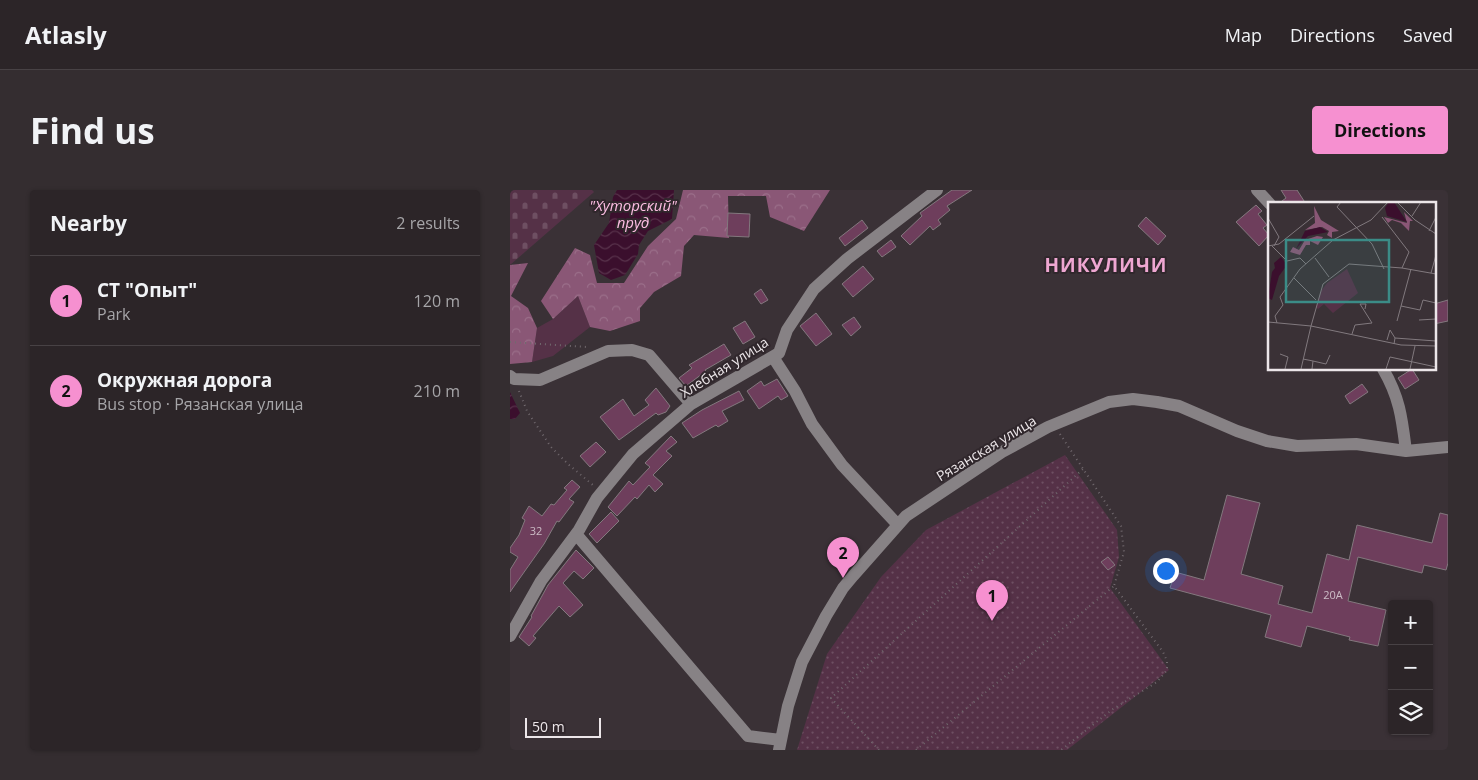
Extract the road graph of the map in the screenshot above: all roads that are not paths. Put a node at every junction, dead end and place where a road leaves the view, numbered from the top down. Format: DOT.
graph roads {
  1 [pos="937,190"];
  2 [pos="1257,190"];
  3 [pos="1268,202"];
  4 [pos="773,357"];
  5 [pos="1384,370"];
  6 [pos="511,377"];
  7 [pos="691,404"];
  8 [pos="1448,447"];
  9 [pos="1406,451"];
  10 [pos="898,525"];
  11 [pos="576,534"];
  12 [pos="510,636"];
  13 [pos="780,745"];
  1 -- 4 [label="street, Хлебная улица"];
  2 -- 3 [label="street"];
  4 -- 7 [label="street, Хлебная улица"];
  4 -- 10 [label="street"];
  5 -- 9 [label="street"];
  6 -- 7 [label="street"];
  7 -- 11 [label="street, Хлебная улица"];
  8 -- 9 [label="street, Рязанская улица"];
  9 -- 10 [label="street, Рязанская улица"];
  10 -- 13 [label="street, Рязанская улица"];
  11 -- 12 [label="street, Хлебная улица"];
  11 -- 13 [label="street"];
}
